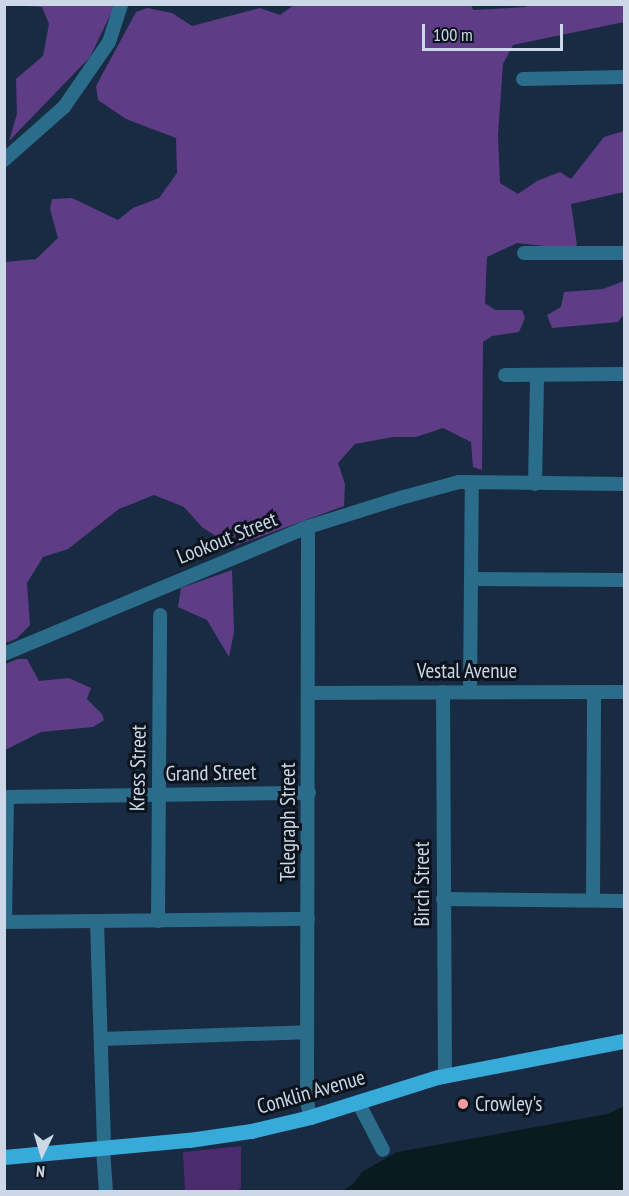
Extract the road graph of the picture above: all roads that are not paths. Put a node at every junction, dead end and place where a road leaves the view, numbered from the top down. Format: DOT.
graph roads {
  1 [pos="122,4"];
  2 [pos="624,77"];
  3 [pos="523,79"];
  4 [pos="4,160"];
  5 [pos="524,253"];
  6 [pos="624,253"];
  7 [pos="624,374"];
  8 [pos="505,375"];
  9 [pos="537,375"];
  10 [pos="472,482"];
  11 [pos="535,484"];
  12 [pos="624,484"];
  13 [pos="308,527"];
  14 [pos="471,579"];
  15 [pos="624,579"];
  16 [pos="160,615"];
  17 [pos="4,654"];
  18 [pos="443,692"];
  19 [pos="470,692"];
  20 [pos="594,692"];
  21 [pos="624,692"];
  22 [pos="309,693"];
  23 [pos="309,793"];
  24 [pos="158,795"];
  25 [pos="6,796"];
  26 [pos="443,899"];
  27 [pos="593,900"];
  28 [pos="624,901"];
  29 [pos="308,919"];
  30 [pos="158,921"];
  31 [pos="5,922"];
  32 [pos="97,922"];
  33 [pos="307,1032"];
  34 [pos="101,1039"];
  35 [pos="624,1041"];
  36 [pos="445,1075"];
  37 [pos="358,1102"];
  38 [pos="310,1117"];
  39 [pos="103,1149"];
  40 [pos="382,1150"];
  41 [pos="4,1156"];
  42 [pos="106,1191"];
  1 -- 4 [label="street"];
  2 -- 3 [label="street"];
  5 -- 6 [label="street"];
  7 -- 9 [label="street"];
  8 -- 9 [label="street"];
  9 -- 11 [label="street"];
  10 -- 11 [label="street, Lookout Street"];
  10 -- 13 [label="street, Lookout Street"];
  10 -- 14 [label="street"];
  11 -- 12 [label="street, Lookout Street"];
  13 -- 17 [label="street, Lookout Street"];
  13 -- 22 [label="street, Telegraph Street"];
  14 -- 15 [label="street"];
  14 -- 19 [label="street"];
  16 -- 24 [label="street, Kress Street"];
  18 -- 19 [label="street, Vestal Avenue"];
  18 -- 22 [label="street, Vestal Avenue"];
  18 -- 26 [label="street, Birch Street"];
  19 -- 20 [label="street, Vestal Avenue"];
  20 -- 21 [label="street, Vestal Avenue"];
  20 -- 27 [label="street"];
  22 -- 23 [label="street, Telegraph Street"];
  23 -- 24 [label="street, Grand Street"];
  23 -- 29 [label="street, Telegraph Street"];
  24 -- 25 [label="street, Grand Street"];
  24 -- 30 [label="street, Kress Street"];
  25 -- 31 [label="street"];
  26 -- 27 [label="street"];
  26 -- 36 [label="street, Birch Street"];
  27 -- 28 [label="street"];
  29 -- 30 [label="street"];
  29 -- 33 [label="street, Telegraph Street"];
  30 -- 32 [label="street"];
  31 -- 32 [label="street"];
  32 -- 34 [label="street"];
  33 -- 34 [label="street"];
  33 -- 38 [label="street, Telegraph Street"];
  34 -- 39 [label="street"];
  35 -- 36 [label="main road, Conklin Avenue"];
  36 -- 37 [label="main road, Conklin Avenue"];
  37 -- 38 [label="main road, Conklin Avenue"];
  37 -- 40 [label="street"];
  38 -- 39 [label="main road, Conklin Avenue"];
  39 -- 41 [label="main road, Conklin Avenue"];
  39 -- 42 [label="street"];
}
